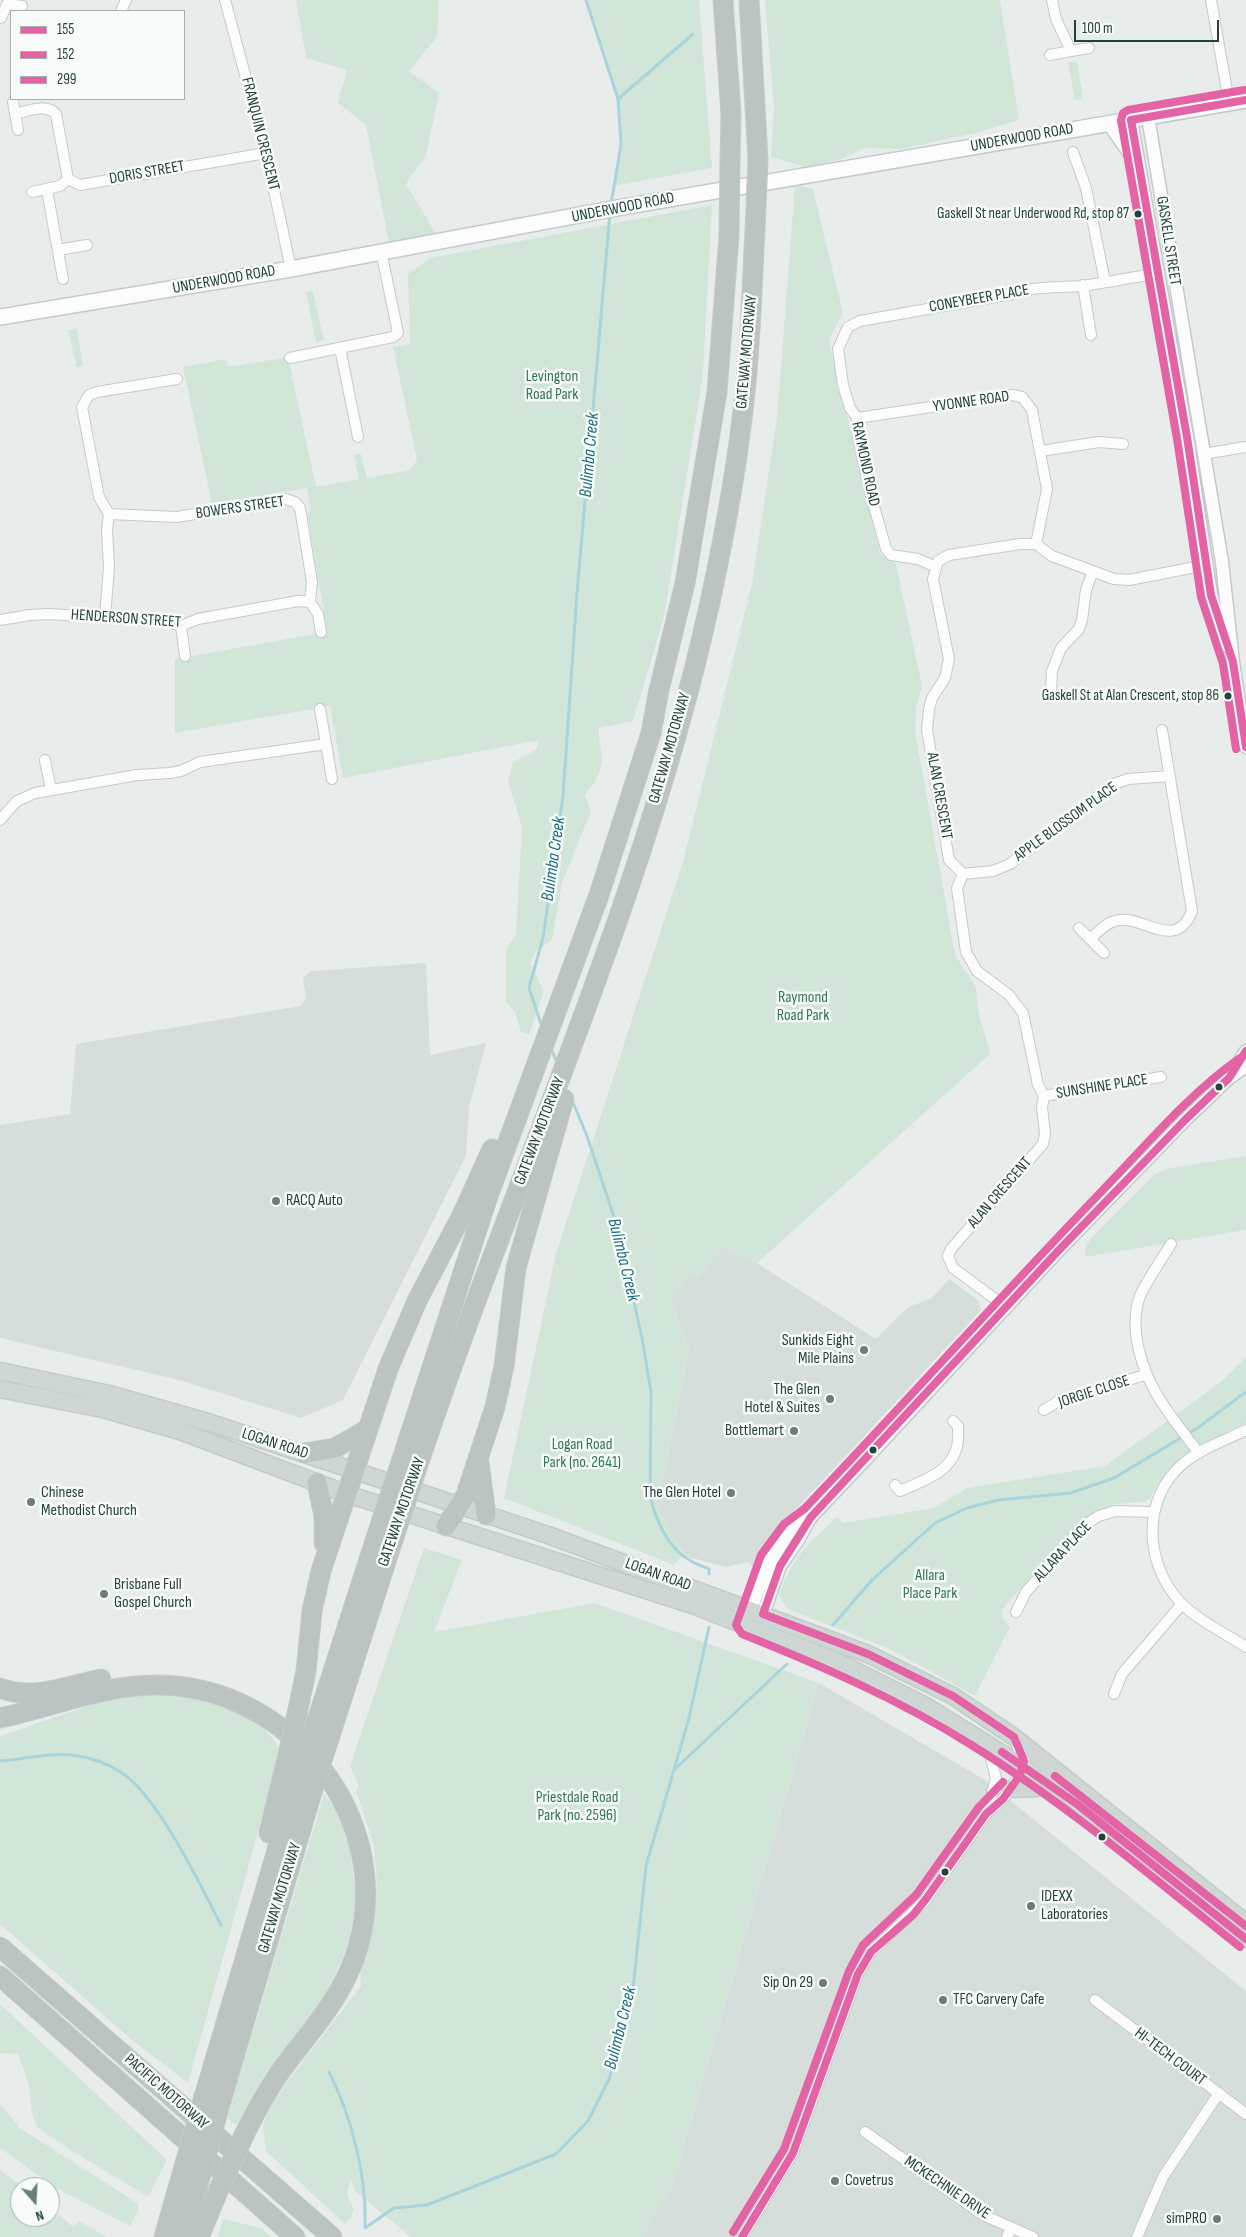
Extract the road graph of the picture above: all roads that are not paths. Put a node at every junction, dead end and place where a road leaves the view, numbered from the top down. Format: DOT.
graph roads {
  1 [pos="225,0"];
  2 [pos="724,0"];
  3 [pos="749,0"];
  4 [pos="1052,0"];
  5 [pos="1211,0"];
  6 [pos="6,2"];
  7 [pos="22,6"];
  8 [pos="1,18"];
  9 [pos="1089,48"];
  10 [pos="1071,51"];
  11 [pos="1050,55"];
  12 [pos="1246,100"];
  13 [pos="13,102"];
  14 [pos="1229,102"];
  15 [pos="15,114"];
  16 [pos="1148,117"];
  17 [pos="1131,120"];
  18 [pos="1109,124"];
  19 [pos="18,130"];
  20 [pos="266,152"];
  21 [pos="1074,152"];
  22 [pos="1138,167"];
  23 [pos="68,179"];
  24 [pos="47,190"];
  25 [pos="32,192"];
  26 [pos="87,245"];
  27 [pos="58,250"];
  28 [pos="381,251"];
  29 [pos="291,269"];
  30 [pos="1172,270"];
  31 [pos="1159,273"];
  32 [pos="63,279"];
  33 [pos="1105,282"];
  34 [pos="1083,286"];
  35 [pos="0,317"];
  36 [pos="848,327"];
  37 [pos="1091,335"];
  38 [pos="340,348"];
  39 [pos="290,358"];
  40 [pos="177,380"];
  41 [pos="857,418"];
  42 [pos="358,437"];
  43 [pos="1123,444"];
  44 [pos="1246,447"];
  45 [pos="1041,451"];
  46 [pos="1204,454"];
  47 [pos="1190,457"];
  48 [pos="109,514"];
  49 [pos="1036,544"];
  50 [pos="1222,562"];
  51 [pos="1206,565"];
  52 [pos="936,567"];
  53 [pos="1093,571"];
  54 [pos="310,602"];
  55 [pos="105,618"];
  56 [pos="0,620"];
  57 [pos="181,626"];
  58 [pos="321,632"];
  59 [pos="185,656"];
  60 [pos="1233,662"];
  61 [pos="1051,693"];
  62 [pos="320,709"];
  63 [pos="1162,730"];
  64 [pos="326,744"];
  65 [pos="1246,747"];
  66 [pos="45,760"];
  67 [pos="1170,776"];
  68 [pos="332,779"];
  69 [pos="51,790"];
  70 [pos="0,820"];
  71 [pos="963,874"];
  72 [pos="1079,928"];
  73 [pos="1090,939"];
  74 [pos="1104,953"];
  75 [pos="1246,1051"];
  76 [pos="532,1059"];
  77 [pos="1246,1066"];
  78 [pos="1160,1077"];
  79 [pos="1228,1078"];
  80 [pos="560,1095"];
  81 [pos="1044,1096"];
  82 [pos="1172,1244"];
  83 [pos="1006,1307"];
  84 [pos="0,1371"];
  85 [pos="1145,1375"];
  86 [pos="0,1389"];
  87 [pos="1044,1410"];
  88 [pos="953,1422"];
  89 [pos="368,1429"];
  90 [pos="1246,1430"];
  91 [pos="304,1453"];
  92 [pos="1199,1453"];
  93 [pos="478,1460"];
  94 [pos="410,1462"];
  95 [pos="354,1471"];
  96 [pos="317,1483"];
  97 [pos="895,1485"];
  98 [pos="347,1494"];
  99 [pos="460,1506"];
  100 [pos="1153,1512"];
  101 [pos="486,1515"];
  102 [pos="811,1517"];
  103 [pos="446,1526"];
  104 [pos="385,1538"];
  105 [pos="327,1552"];
  106 [pos="757,1593"];
  107 [pos="728,1600"];
  108 [pos="1182,1604"];
  109 [pos="757,1611"];
  110 [pos="1016,1612"];
  111 [pos="751,1627"];
  112 [pos="1246,1647"];
  113 [pos="0,1688"];
  114 [pos="1114,1694"];
  115 [pos="264,1716"];
  116 [pos="0,1718"];
  117 [pos="1014,1737"];
  118 [pos="987,1742"];
  119 [pos="295,1761"];
  120 [pos="1024,1767"];
  121 [pos="1049,1784"];
  122 [pos="1010,1789"];
  123 [pos="986,1814"];
  124 [pos="1246,1923"];
  125 [pos="1246,1940"];
  126 [pos="0,1947"];
  127 [pos="0,1976"];
  128 [pos="1095,2000"];
  129 [pos="1219,2093"];
  130 [pos="1246,2114"];
  131 [pos="865,2132"];
  132 [pos="1009,2232"];
  133 [pos="163,2233"];
  134 [pos="183,2237"];
  135 [pos="199,2237"];
  136 [pos="296,2237"];
  137 [pos="332,2237"];
  138 [pos="742,2237"];
  139 [pos="1033,2237"];
  140 [pos="1137,2237"];
  1 -- 20 [label="street, FRANQUIN CRESCENT"];
  2 -- 76 [label="highway, GATEWAY MOTORWAY, bridge"];
  3 -- 80 [label="highway, GATEWAY MOTORWAY, bridge"];
  4 -- 10 [label="street"];
  5 -- 14 [label="street"];
  6 -- 7 [label="street"];
  6 -- 8 [label="street"];
  9 -- 10 [label="street"];
  10 -- 11 [label="street"];
  12 -- 14 [label="main road, UNDERWOOD ROAD"];
  13 -- 15 [label="street"];
  14 -- 16 [label="main road, UNDERWOOD ROAD"];
  15 -- 19 [label="street"];
  15 -- 23 [label="street"];
  16 -- 17 [label="main road, UNDERWOOD ROAD"];
  16 -- 30 [label="street, GASKELL STREET"];
  17 -- 18 [label="main road, UNDERWOOD ROAD"];
  17 -- 22 [label="street, GASKELL STREET"];
  18 -- 22 [label="street, GASKELL STREET"];
  18 -- 28 [label="main road, UNDERWOOD ROAD"];
  20 -- 23 [label="street, DORIS STREET"];
  20 -- 29 [label="street, FRANQUIN CRESCENT"];
  21 -- 33 [label="street"];
  22 -- 31 [label="street, GASKELL STREET"];
  23 -- 24 [label="street"];
  24 -- 25 [label="street"];
  24 -- 27 [label="street"];
  26 -- 27 [label="street"];
  27 -- 32 [label="street"];
  28 -- 29 [label="main road, UNDERWOOD ROAD"];
  28 -- 38 [label="street"];
  29 -- 35 [label="main road, UNDERWOOD ROAD"];
  30 -- 31 [label="street, CONEYBEER PLACE"];
  30 -- 46 [label="street, GASKELL STREET"];
  31 -- 33 [label="street, CONEYBEER PLACE"];
  31 -- 47 [label="street, GASKELL STREET"];
  33 -- 34 [label="street, CONEYBEER PLACE"];
  34 -- 36 [label="street, CONEYBEER PLACE"];
  34 -- 37 [label="street"];
  36 -- 41 [label="street, RAYMOND ROAD"];
  38 -- 39 [label="street"];
  38 -- 42 [label="street"];
  40 -- 48 [label="street"];
  41 -- 45 [label="street, YVONNE ROAD"];
  41 -- 52 [label="street, RAYMOND ROAD"];
  43 -- 45 [label="street"];
  44 -- 46 [label="street"];
  45 -- 49 [label="street, YVONNE ROAD"];
  46 -- 47 [label="street"];
  46 -- 50 [label="street, GASKELL STREET"];
  47 -- 51 [label="street, GASKELL STREET"];
  48 -- 54 [label="street, BOWERS STREET"];
  48 -- 55 [label="street"];
  49 -- 52 [label="street"];
  49 -- 53 [label="street"];
  50 -- 51 [label="street"];
  50 -- 60 [label="street, GASKELL STREET"];
  51 -- 53 [label="street"];
  51 -- 60 [label="street, GASKELL STREET"];
  52 -- 71 [label="street, ALAN CRESCENT"];
  53 -- 61 [label="street"];
  54 -- 57 [label="street, HENDERSON STREET"];
  54 -- 58 [label="street, BOWERS STREET"];
  55 -- 56 [label="street, HENDERSON STREET"];
  55 -- 57 [label="street, HENDERSON STREET"];
  57 -- 59 [label="street"];
  60 -- 65 [label="street, GASKELL STREET"];
  62 -- 64 [label="street"];
  63 -- 67 [label="street"];
  64 -- 68 [label="street"];
  64 -- 69 [label="street"];
  66 -- 69 [label="street"];
  67 -- 71 [label="street, APPLE BLOSSOM PLACE"];
  67 -- 73 [label="street"];
  69 -- 70 [label="street"];
  71 -- 81 [label="street, ALAN CRESCENT"];
  72 -- 73 [label="street"];
  73 -- 74 [label="street"];
  75 -- 79 [label="street"];
  76 -- 89 [label="highway"];
  76 -- 94 [label="highway, GATEWAY MOTORWAY"];
  77 -- 79 [label="street"];
  78 -- 81 [label="street, SUNSHINE PLACE"];
  79 -- 83 [label="street"];
  80 -- 93 [label="highway"];
  80 -- 94 [label="highway, GATEWAY MOTORWAY"];
  81 -- 83 [label="street, ALAN CRESCENT"];
  82 -- 85 [label="street"];
  83 -- 102 [label="street"];
  84 -- 91 [label="main road, LOGAN ROAD"];
  85 -- 87 [label="street, JORGIE CLOSE"];
  85 -- 92 [label="street"];
  86 -- 96 [label="main road, LOGAN ROAD"];
  88 -- 97 [label="street"];
  89 -- 91 [label="highway"];
  89 -- 95 [label="highway"];
  90 -- 92 [label="street"];
  91 -- 95 [label="main road, LOGAN ROAD"];
  92 -- 100 [label="street"];
  93 -- 99 [label="highway"];
  93 -- 101 [label="highway"];
  94 -- 104 [label="highway, GATEWAY MOTORWAY, bridge"];
  95 -- 98 [label="highway"];
  95 -- 99 [label="main road, LOGAN ROAD"];
  96 -- 98 [label="main road, LOGAN ROAD"];
  96 -- 105 [label="highway"];
  98 -- 103 [label="main road, LOGAN ROAD"];
  98 -- 105 [label="highway"];
  99 -- 101 [label="main road, LOGAN ROAD"];
  99 -- 103 [label="highway"];
  100 -- 108 [label="street"];
  100 -- 110 [label="street, ALLARA PLACE"];
  101 -- 107 [label="main road, LOGAN ROAD"];
  102 -- 106 [label="street"];
  102 -- 109 [label="street"];
  103 -- 111 [label="main road, LOGAN ROAD"];
  104 -- 119 [label="highway, GATEWAY MOTORWAY, bridge"];
  104 -- 134 [label="highway, GATEWAY MOTORWAY, bridge"];
  105 -- 119 [label="highway, bridge"];
  106 -- 107 [label="street"];
  106 -- 109 [label="street"];
  107 -- 109 [label="main road, LOGAN ROAD"];
  108 -- 112 [label="street"];
  108 -- 114 [label="street"];
  109 -- 111 [label="main road"];
  109 -- 117 [label="main road, LOGAN ROAD"];
  111 -- 118 [label="main road, LOGAN ROAD"];
  113 -- 115 [label="highway"];
  115 -- 116 [label="highway"];
  115 -- 135 [label="highway, bridge"];
  117 -- 120 [label="street"];
  117 -- 124 [label="main road, LOGAN ROAD"];
  118 -- 120 [label="main road, LOGAN ROAD"];
  118 -- 123 [label="street"];
  119 -- 133 [label="highway, GATEWAY MOTORWAY, bridge"];
  120 -- 121 [label="main road, LOGAN ROAD"];
  120 -- 122 [label="street"];
  121 -- 122 [label="main road"];
  121 -- 125 [label="main road, LOGAN ROAD"];
  122 -- 123 [label="street"];
  123 -- 138 [label="street"];
  126 -- 137 [label="highway, PACIFIC MOTORWAY"];
  127 -- 136 [label="highway, PACIFIC MOTORWAY"];
  128 -- 129 [label="street, HI-TECH COURT"];
  129 -- 130 [label="street, HI-TECH COURT"];
  129 -- 140 [label="street"];
  131 -- 132 [label="street, MCKECHNIE DRIVE"];
  132 -- 139 [label="street, MCKECHNIE DRIVE"];
}
